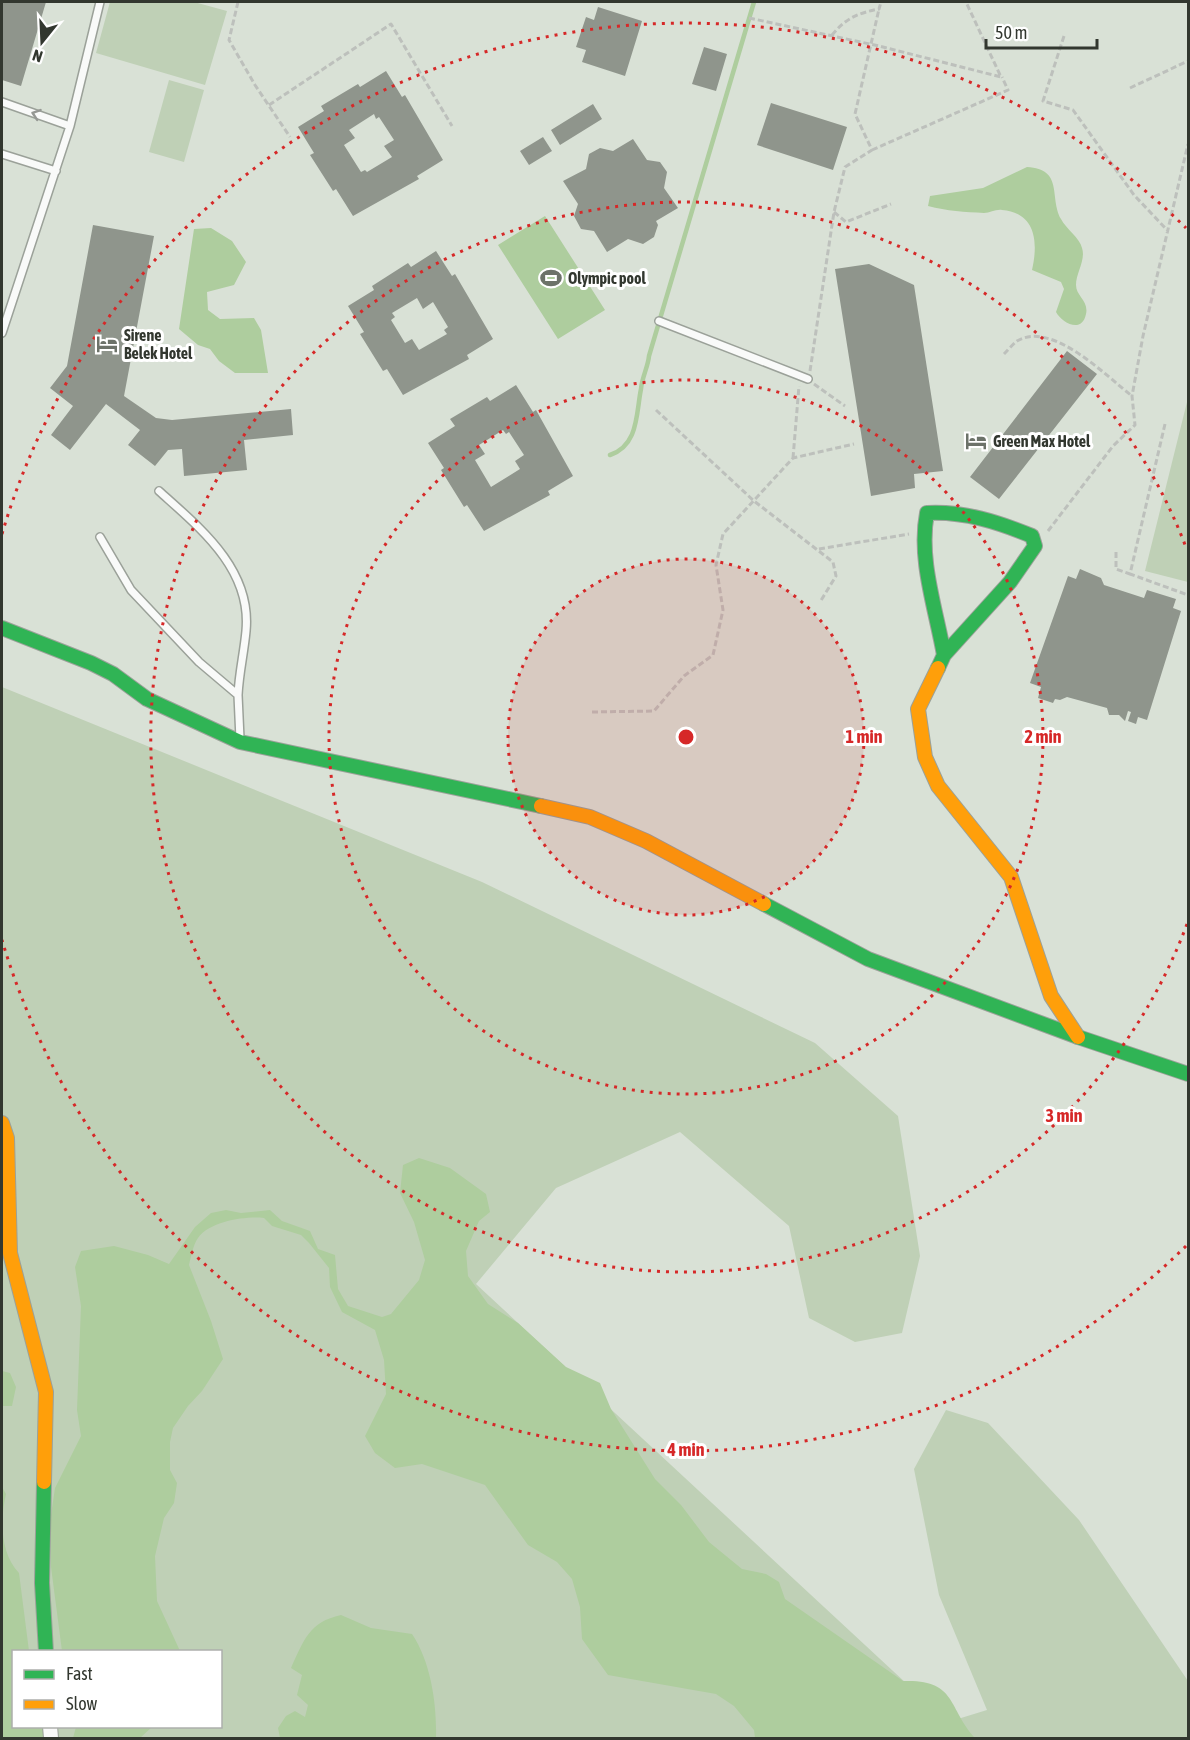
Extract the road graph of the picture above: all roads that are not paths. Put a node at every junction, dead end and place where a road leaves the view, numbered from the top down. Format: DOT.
graph roads {
  1 [pos="100,2"];
  2 [pos="2,102"];
  3 [pos="70,126"];
  4 [pos="2,154"];
  5 [pos="56,171"];
  6 [pos="659,321"];
  7 [pos="2,333"];
  8 [pos="808,379"];
  9 [pos="159,491"];
  10 [pos="100,537"];
  11 [pos="2,628"];
  12 [pos="944,655"];
  13 [pos="238,695"];
  14 [pos="240,742"];
  15 [pos="1078,1037"];
  16 [pos="1188,1076"];
  17 [pos="2,1123"];
  18 [pos="46,1650"];
  1 -- 3 [label="lane"];
  3 -- 2 [label="lane, one-way"];
  3 -- 5 [label="lane"];
  4 -- 5 [label="lane"];
  5 -- 7 [label="lane"];
  6 -- 8 [label="lane"];
  9 -- 13 [label="lane"];
  10 -- 13 [label="lane"];
  11 -- 14 [label="street"];
  12 -- 12 [label="street"];
  12 -- 15 [label="street"];
  13 -- 14 [label="lane"];
  14 -- 15 [label="street"];
  15 -- 16 [label="street"];
  17 -- 18 [label="street"];
}
